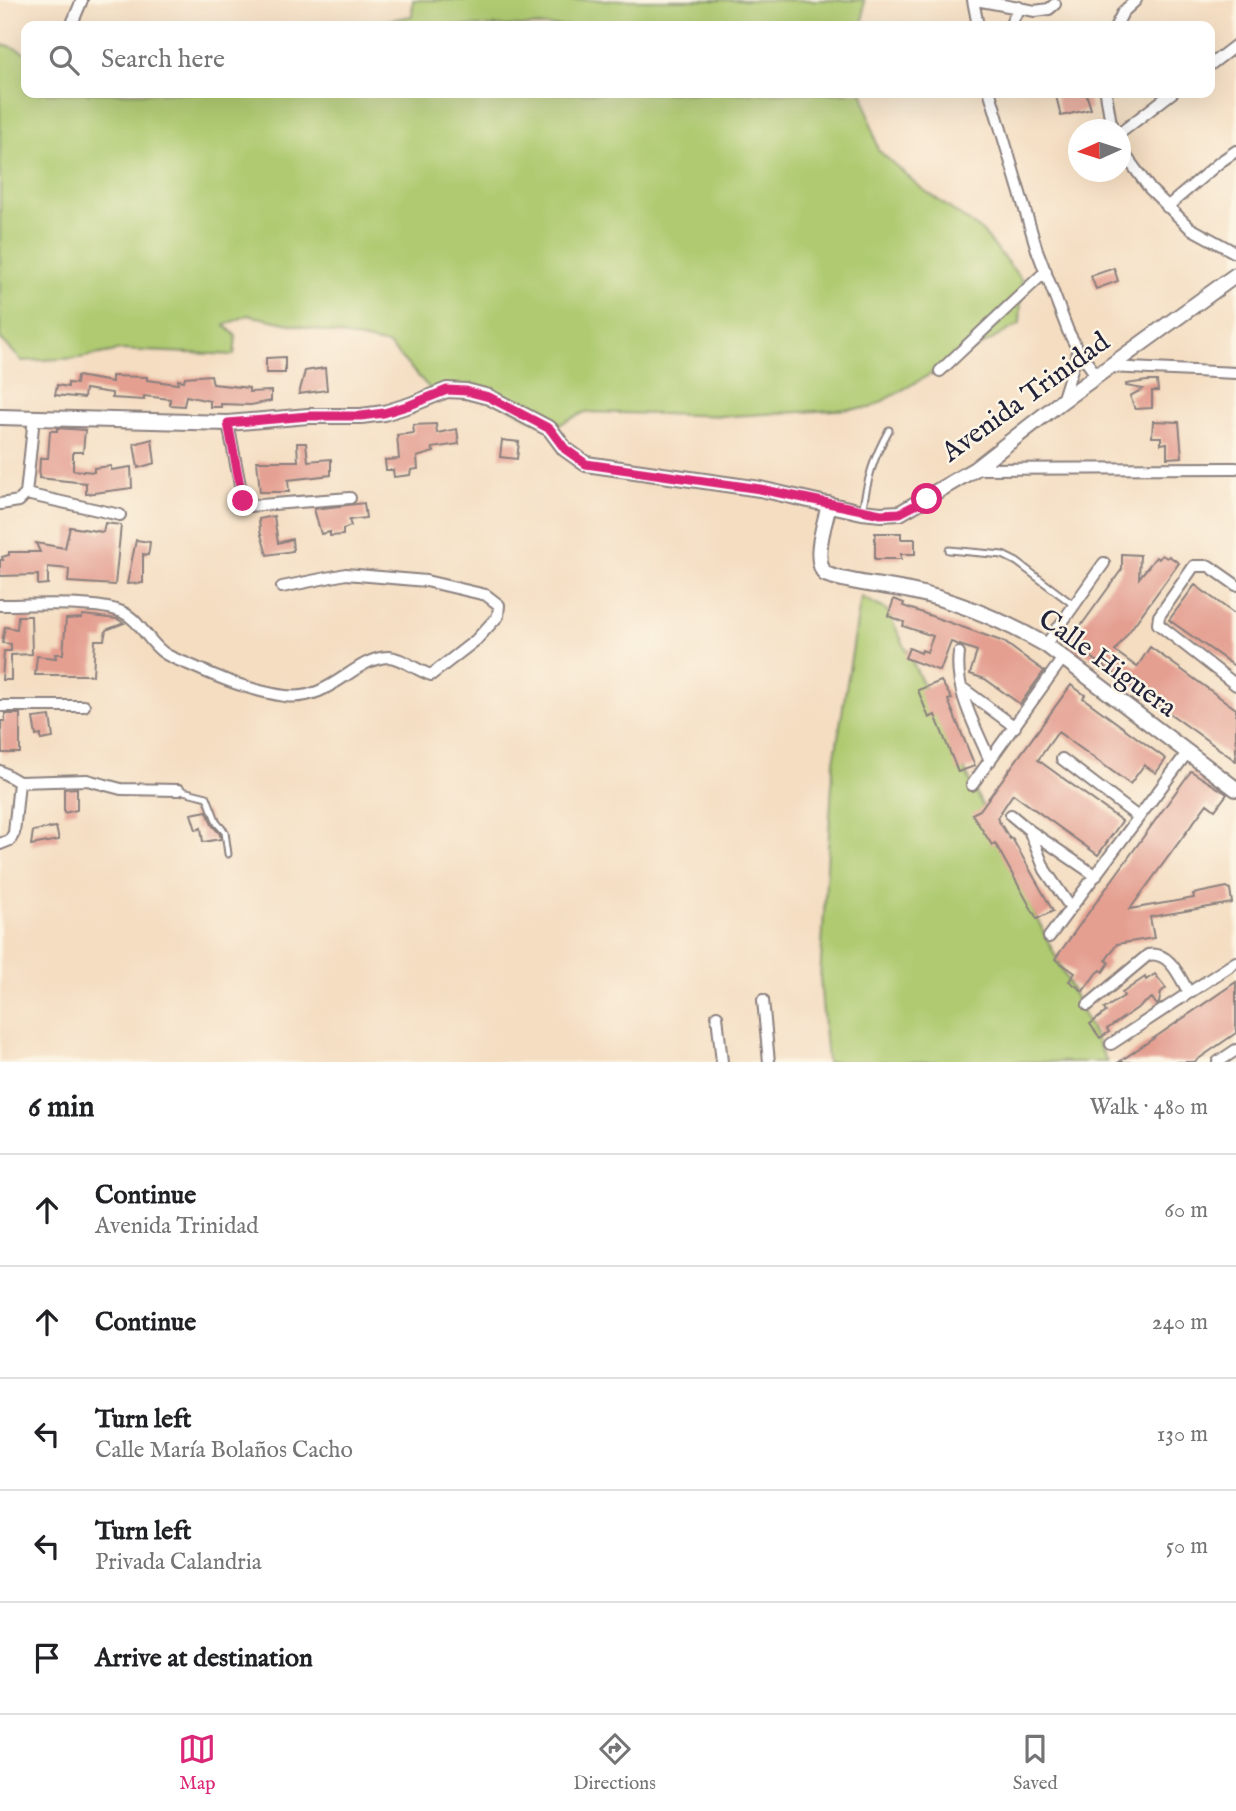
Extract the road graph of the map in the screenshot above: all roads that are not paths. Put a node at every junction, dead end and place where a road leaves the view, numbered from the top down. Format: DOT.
graph roads {
  1 [pos="82,0"];
  2 [pos="974,0"];
  3 [pos="1136,0"];
  4 [pos="1055,4"];
  5 [pos="1019,7"];
  6 [pos="73,21"];
  7 [pos="977,21"];
  8 [pos="1012,21"];
  9 [pos="1119,21"];
  10 [pos="1236,45"];
  11 [pos="1215,61"];
  12 [pos="992,98"];
  13 [pos="1107,98"];
  14 [pos="1166,98"];
  15 [pos="1110,119"];
  16 [pos="1131,125"];
  17 [pos="1236,151"];
  18 [pos="1131,162"];
  19 [pos="1167,208"];
  20 [pos="1236,253"];
  21 [pos="1046,271"];
  22 [pos="1236,275"];
  23 [pos="1078,350"];
  24 [pos="940,370"];
  25 [pos="1103,371"];
  26 [pos="1236,373"];
  27 [pos="1062,401"];
  28 [pos="0,417"];
  29 [pos="34,417"];
  30 [pos="228,423"];
  31 [pos="889,430"];
  32 [pos="975,468"];
  33 [pos="1236,468"];
  34 [pos="26,494"];
  35 [pos="350,498"];
  36 [pos="0,504"];
  37 [pos="829,504"];
  38 [pos="862,512"];
  39 [pos="120,515"];
  40 [pos="949,550"];
  41 [pos="1104,563"];
  42 [pos="1236,585"];
  43 [pos="282,587"];
  44 [pos="0,605"];
  45 [pos="1075,606"];
  46 [pos="1046,645"];
  47 [pos="959,653"];
  48 [pos="1063,658"];
  49 [pos="959,685"];
  50 [pos="1236,685"];
  51 [pos="0,706"];
  52 [pos="84,706"];
  53 [pos="1015,727"];
  54 [pos="1187,754"];
  55 [pos="1062,759"];
  56 [pos="990,761"];
  57 [pos="0,771"];
  58 [pos="19,782"];
  59 [pos="972,785"];
  60 [pos="1236,789"];
  61 [pos="179,790"];
  62 [pos="1011,815"];
  63 [pos="1138,817"];
  64 [pos="1029,830"];
  65 [pos="0,844"];
  66 [pos="228,854"];
  67 [pos="1096,876"];
  68 [pos="1072,908"];
  69 [pos="1049,937"];
  70 [pos="1236,962"];
  71 [pos="1189,993"];
  72 [pos="763,1000"];
  73 [pos="1088,1005"];
  74 [pos="717,1016"];
  75 [pos="1111,1044"];
  76 [pos="1236,1050"];
  77 [pos="722,1062"];
  78 [pos="769,1062"];
  79 [pos="1218,1062"];
  1 -- 6 [label="street"];
  2 -- 5 [label="street"];
  2 -- 7 [label="street"];
  3 -- 9 [label="street"];
  4 -- 5 [label="street"];
  5 -- 8 [label="street"];
  10 -- 11 [label="street"];
  12 -- 21 [label="street"];
  13 -- 15 [label="street"];
  14 -- 16 [label="street"];
  17 -- 19 [label="street"];
  18 -- 19 [label="street"];
  19 -- 20 [label="street"];
  21 -- 23 [label="street"];
  21 -- 24 [label="street"];
  22 -- 25 [label="street, Avenida Trinidad"];
  23 -- 25 [label="street"];
  23 -- 27 [label="street"];
  25 -- 26 [label="street"];
  25 -- 27 [label="street, Avenida Trinidad"];
  27 -- 32 [label="street, Avenida Trinidad"];
  28 -- 29 [label="street"];
  29 -- 30 [label="street"];
  29 -- 34 [label="street"];
  30 -- 35 [label="street"];
  30 -- 37 [label="street, Avenida Trinidad"];
  31 -- 38 [label="lane"];
  32 -- 33 [label="street"];
  32 -- 38 [label="street, Avenida Trinidad"];
  34 -- 36 [label="street"];
  34 -- 39 [label="street"];
  37 -- 38 [label="street, Avenida Trinidad"];
  37 -- 46 [label="street, Calle Higuera"];
  40 -- 45 [label="lane"];
  41 -- 45 [label="street"];
  42 -- 50 [label="street"];
  43 -- 44 [label="street"];
  45 -- 46 [label="street"];
  46 -- 48 [label="street, Calle Higuera"];
  47 -- 49 [label="street"];
  48 -- 53 [label="street"];
  48 -- 54 [label="street, Calle Higuera"];
  49 -- 53 [label="street"];
  49 -- 56 [label="street"];
  51 -- 52 [label="street"];
  53 -- 56 [label="street"];
  54 -- 60 [label="street, Calle Higuera"];
  54 -- 63 [label="street"];
  55 -- 63 [label="street"];
  56 -- 59 [label="street"];
  57 -- 58 [label="street"];
  58 -- 61 [label="street"];
  58 -- 65 [label="street"];
  61 -- 66 [label="lane"];
  62 -- 64 [label="street"];
  63 -- 67 [label="street"];
  64 -- 67 [label="street"];
  64 -- 68 [label="street"];
  67 -- 68 [label="street"];
  68 -- 69 [label="street"];
  70 -- 71 [label="street"];
  71 -- 73 [label="street"];
  71 -- 75 [label="street"];
  72 -- 78 [label="street"];
  74 -- 77 [label="street"];
  76 -- 79 [label="street"];
}
